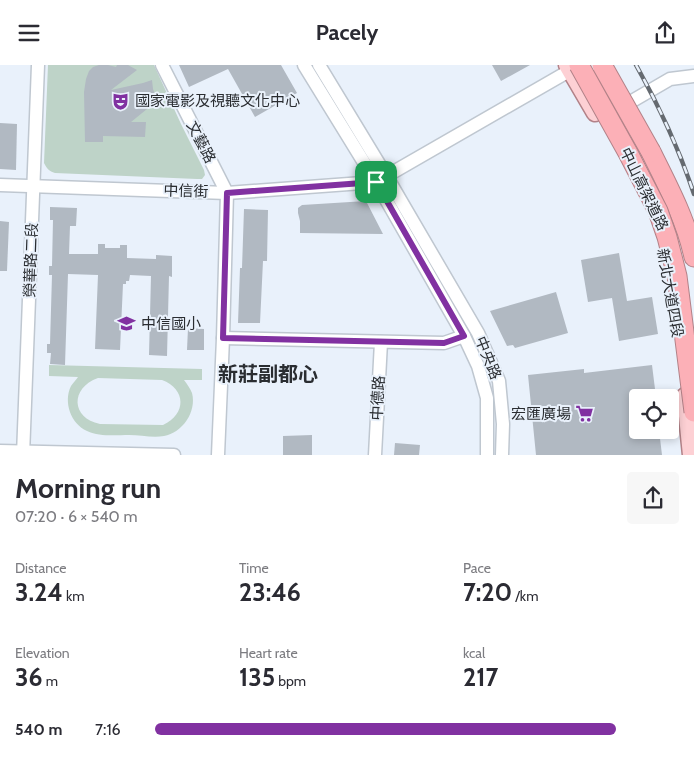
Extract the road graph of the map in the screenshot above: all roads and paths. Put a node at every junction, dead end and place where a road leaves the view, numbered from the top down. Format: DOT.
graph roads {
  1 [pos="38,65"];
  2 [pos="162,65"];
  3 [pos="304,65"];
  4 [pos="319,65"];
  5 [pos="590,65"];
  6 [pos="602,65"];
  7 [pos="607,65"];
  8 [pos="574,66"];
  9 [pos="694,76"];
  10 [pos="615,82"];
  11 [pos="626,104"];
  12 [pos="645,136"];
  13 [pos="620,154"];
  14 [pos="382,179"];
  15 [pos="0,185"];
  16 [pos="34,186"];
  17 [pos="227,193"];
  18 [pos="694,237"];
  19 [pos="694,257"];
  20 [pos="694,323"];
  21 [pos="464,336"];
  22 [pos="223,338"];
  23 [pos="381,342"];
  24 [pos="694,412"];
  25 [pos="0,451"];
  26 [pos="23,453"];
  27 [pos="116,454"];
  28 [pos="174,455"];
  29 [pos="218,455"];
  30 [pos="375,455"];
  31 [pos="487,455"];
  32 [pos="502,455"];
  33 [pos="691,455"];
  1 -- 16 [label="street, 榮華路二段"];
  2 -- 17 [label="street, 文藝路"];
  3 -- 14 [label="street, 中央路"];
  4 -- 14 [label="street, 中央路"];
  5 -- 20 [label="highway"];
  6 -- 10 [label="main road"];
  6 -- 19 [label="highway, 中山高架道路, bridge"];
  7 -- 10 [label="main road"];
  8 -- 13 [label="main road, 新北大道四段"];
  8 -- 14 [label="street, 中信街"];
  8 -- 24 [label="highway, 中山高架道路, bridge"];
  9 -- 11 [label="street"];
  10 -- 11 [label="main road"];
  11 -- 12 [label="main road"];
  12 -- 13 [label="main road"];
  12 -- 18 [label="main road"];
  13 -- 33 [label="main road, 新北大道四段"];
  14 -- 17 [label="street, 中信街"];
  14 -- 21 [label="street, 中央路"];
  14 -- 32 [label="street, 中央路"];
  15 -- 16 [label="street, 中信街"];
  16 -- 17 [label="street, 中信街"];
  16 -- 26 [label="street, 榮華路二段"];
  17 -- 22 [label="street"];
  21 -- 23 [label="street"];
  21 -- 31 [label="street, 中央路"];
  22 -- 23 [label="street"];
  22 -- 29 [label="street"];
  23 -- 30 [label="street, 中德路"];
  25 -- 26 [label="street"];
  26 -- 27 [label="street"];
  27 -- 28 [label="street"];
}
